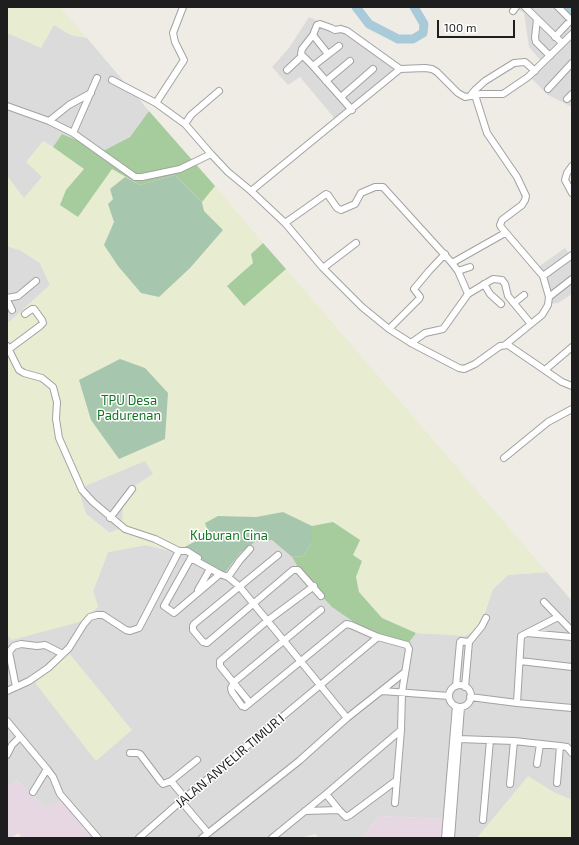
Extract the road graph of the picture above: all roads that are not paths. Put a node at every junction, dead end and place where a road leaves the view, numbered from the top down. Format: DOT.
graph roads {
  1 [pos="183,7"];
  2 [pos="525,7"];
  3 [pos="558,7"];
  4 [pos="537,19"];
  5 [pos="571,20"];
  6 [pos="572,34"];
  7 [pos="313,35"];
  8 [pos="555,37"];
  9 [pos="562,43"];
  10 [pos="339,46"];
  11 [pos="328,54"];
  12 [pos="302,56"];
  13 [pos="550,56"];
  14 [pos="350,61"];
  15 [pos="572,63"];
  16 [pos="313,66"];
  17 [pos="373,69"];
  18 [pos="400,69"];
  19 [pos="287,70"];
  20 [pos="535,71"];
  21 [pos="97,78"];
  22 [pos="112,80"];
  23 [pos="326,81"];
  24 [pos="548,89"];
  25 [pos="219,91"];
  26 [pos="90,93"];
  27 [pos="472,96"];
  28 [pos="341,97"];
  29 [pos="156,103"];
  30 [pos="7,106"];
  31 [pos="352,110"];
  32 [pos="49,121"];
  33 [pos="185,124"];
  34 [pos="73,133"];
  35 [pos="211,154"];
  36 [pos="572,166"];
  37 [pos="252,191"];
  38 [pos="572,193"];
  39 [pos="285,223"];
  40 [pos="505,233"];
  41 [pos="356,243"];
  42 [pos="445,254"];
  43 [pos="572,255"];
  44 [pos="452,263"];
  45 [pos="470,267"];
  46 [pos="323,268"];
  47 [pos="458,271"];
  48 [pos="543,276"];
  49 [pos="572,279"];
  50 [pos="36,281"];
  51 [pos="484,284"];
  52 [pos="468,294"];
  53 [pos="524,295"];
  54 [pos="549,297"];
  55 [pos="7,299"];
  56 [pos="514,303"];
  57 [pos="501,304"];
  58 [pos="12,310"];
  59 [pos="25,314"];
  60 [pos="531,324"];
  61 [pos="389,329"];
  62 [pos="411,343"];
  63 [pos="505,345"];
  64 [pos="572,347"];
  65 [pos="8,348"];
  66 [pos="545,370"];
  67 [pos="572,386"];
  68 [pos="572,409"];
  69 [pos="504,458"];
  70 [pos="132,489"];
  71 [pos="110,518"];
  72 [pos="250,549"];
  73 [pos="179,551"];
  74 [pos="278,555"];
  75 [pos="210,568"];
  76 [pos="224,575"];
  77 [pos="239,586"];
  78 [pos="314,586"];
  79 [pos="195,594"];
  80 [pos="321,596"];
  81 [pos="544,602"];
  82 [pos="253,603"];
  83 [pos="321,610"];
  84 [pos="558,617"];
  85 [pos="486,618"];
  86 [pos="267,621"];
  87 [pos="572,632"];
  88 [pos="526,633"];
  89 [pos="378,637"];
  90 [pos="572,637"];
  91 [pos="284,641"];
  92 [pos="469,642"];
  93 [pos="63,654"];
  94 [pos="300,661"];
  95 [pos="520,661"];
  96 [pos="572,667"];
  97 [pos="405,672"];
  98 [pos="234,682"];
  99 [pos="321,685"];
  100 [pos="456,686"];
  101 [pos="465,686"];
  102 [pos="16,687"];
  103 [pos="7,691"];
  104 [pos="382,691"];
  105 [pos="402,692"];
  106 [pos="449,696"];
  107 [pos="470,697"];
  108 [pos="250,702"];
  109 [pos="517,703"];
  110 [pos="458,706"];
  111 [pos="572,708"];
  112 [pos="347,718"];
  113 [pos="7,721"];
  114 [pos="401,730"];
  115 [pos="20,737"];
  116 [pos="459,739"];
  117 [pos="490,740"];
  118 [pos="514,741"];
  119 [pos="540,744"];
  120 [pos="560,746"];
  121 [pos="130,753"];
  122 [pos="572,753"];
  123 [pos="7,755"];
  124 [pos="197,760"];
  125 [pos="537,764"];
  126 [pos="47,769"];
  127 [pos="397,780"];
  128 [pos="171,781"];
  129 [pos="510,784"];
  130 [pos="557,784"];
  131 [pos="33,792"];
  132 [pos="326,794"];
  133 [pos="183,800"];
  134 [pos="395,803"];
  135 [pos="339,810"];
  136 [pos="305,811"];
  137 [pos="483,820"];
  138 [pos="208,833"];
  139 [pos="98,838"];
  140 [pos="139,838"];
  141 [pos="202,838"];
  142 [pos="272,838"];
  143 [pos="444,838"];
  144 [pos="451,838"];
  1 -- 29 [label="street"];
  2 -- 4 [label="street"];
  3 -- 5 [label="street"];
  4 -- 8 [label="street"];
  4 -- 13 [label="street"];
  5 -- 8 [label="street"];
  6 -- 9 [label="street"];
  7 -- 11 [label="street"];
  7 -- 12 [label="street"];
  7 -- 18 [label="street"];
  8 -- 9 [label="street"];
  9 -- 13 [label="street"];
  10 -- 11 [label="street"];
  11 -- 16 [label="street"];
  12 -- 16 [label="street"];
  12 -- 19 [label="street"];
  13 -- 20 [label="street"];
  14 -- 23 [label="street"];
  15 -- 24 [label="street"];
  16 -- 23 [label="street"];
  17 -- 28 [label="street"];
  18 -- 27 [label="street"];
  18 -- 31 [label="street"];
  20 -- 27 [label="street"];
  20 -- 27 [label="street"];
  21 -- 26 [label="street"];
  22 -- 29 [label="street"];
  23 -- 28 [label="street"];
  25 -- 33 [label="street"];
  26 -- 32 [label="street"];
  26 -- 34 [label="street"];
  27 -- 40 [label="street"];
  28 -- 31 [label="street"];
  29 -- 33 [label="street"];
  30 -- 32 [label="street"];
  31 -- 37 [label="street"];
  32 -- 34 [label="street"];
  33 -- 35 [label="street"];
  34 -- 35 [label="street"];
  35 -- 37 [label="street"];
  36 -- 38 [label="street"];
  37 -- 39 [label="street"];
  39 -- 42 [label="street"];
  39 -- 46 [label="street"];
  40 -- 44 [label="street"];
  40 -- 48 [label="street"];
  41 -- 46 [label="street"];
  42 -- 44 [label="street"];
  42 -- 61 [label="street"];
  43 -- 48 [label="street"];
  44 -- 47 [label="street"];
  45 -- 47 [label="street"];
  46 -- 61 [label="street"];
  47 -- 52 [label="street"];
  48 -- 54 [label="street"];
  49 -- 54 [label="street"];
  50 -- 55 [label="street"];
  51 -- 52 [label="street"];
  51 -- 56 [label="street"];
  51 -- 57 [label="street"];
  52 -- 62 [label="street"];
  53 -- 56 [label="street"];
  54 -- 60 [label="street"];
  55 -- 58 [label="street"];
  56 -- 60 [label="street"];
  59 -- 65 [label="street"];
  60 -- 63 [label="street"];
  61 -- 62 [label="street"];
  62 -- 63 [label="street"];
  63 -- 66 [label="street"];
  64 -- 66 [label="street"];
  65 -- 71 [label="street"];
  66 -- 67 [label="street"];
  68 -- 69 [label="street"];
  70 -- 71 [label="street"];
  71 -- 73 [label="street"];
  72 -- 76 [label="street"];
  73 -- 76 [label="street"];
  73 -- 93 [label="street"];
  74 -- 77 [label="street"];
  75 -- 76 [label="street"];
  75 -- 79 [label="street"];
  75 -- 79 [label="street"];
  76 -- 77 [label="street"];
  76 -- 79 [label="street"];
  77 -- 82 [label="street"];
  77 -- 82 [label="street"];
  78 -- 80 [label="street"];
  78 -- 82 [label="street"];
  78 -- 86 [label="street"];
  81 -- 84 [label="street"];
  82 -- 86 [label="street"];
  83 -- 91 [label="street"];
  84 -- 87 [label="street"];
  84 -- 88 [label="street"];
  85 -- 92 [label="street"];
  86 -- 91 [label="street"];
  86 -- 98 [label="street"];
  88 -- 90 [label="street"];
  88 -- 95 [label="street"];
  89 -- 94 [label="street"];
  89 -- 97 [label="street"];
  89 -- 99 [label="street, JALAN ANYELIR TIMUR I"];
  91 -- 94 [label="street"];
  91 -- 98 [label="street"];
  92 -- 100 [label="street"];
  92 -- 101 [label="street"];
  93 -- 102 [label="street"];
  93 -- 102 [label="street"];
  94 -- 99 [label="street"];
  94 -- 108 [label="street"];
  95 -- 96 [label="street"];
  95 -- 109 [label="street"];
  97 -- 104 [label="street"];
  97 -- 105 [label="street"];
  98 -- 108 [label="street"];
  98 -- 108 [label="street"];
  99 -- 112 [label="street"];
  99 -- 133 [label="street, JALAN ANYELIR TIMUR I"];
  100 -- 101 [label="street"];
  100 -- 106 [label="street"];
  101 -- 107 [label="street"];
  102 -- 103 [label="street"];
  104 -- 105 [label="street"];
  104 -- 112 [label="street"];
  105 -- 106 [label="street"];
  105 -- 114 [label="street"];
  106 -- 110 [label="street"];
  107 -- 109 [label="street"];
  107 -- 110 [label="street"];
  109 -- 111 [label="street"];
  110 -- 116 [label="street"];
  110 -- 143 [label="street"];
  112 -- 138 [label="street"];
  113 -- 115 [label="street"];
  114 -- 127 [label="street"];
  114 -- 132 [label="street"];
  115 -- 123 [label="street"];
  115 -- 126 [label="street"];
  116 -- 117 [label="street"];
  116 -- 144 [label="street"];
  117 -- 118 [label="street"];
  117 -- 137 [label="street"];
  118 -- 119 [label="street"];
  118 -- 129 [label="street"];
  119 -- 120 [label="street"];
  119 -- 125 [label="street"];
  120 -- 122 [label="street"];
  120 -- 130 [label="street"];
  121 -- 128 [label="street"];
  124 -- 128 [label="street"];
  126 -- 131 [label="street"];
  126 -- 139 [label="street"];
  127 -- 134 [label="street"];
  127 -- 135 [label="street"];
  128 -- 133 [label="street"];
  132 -- 135 [label="street"];
  132 -- 136 [label="street"];
  133 -- 138 [label="street"];
  133 -- 140 [label="street, JALAN ANYELIR TIMUR I"];
  135 -- 136 [label="street"];
  136 -- 142 [label="street"];
  138 -- 141 [label="street"];
}
